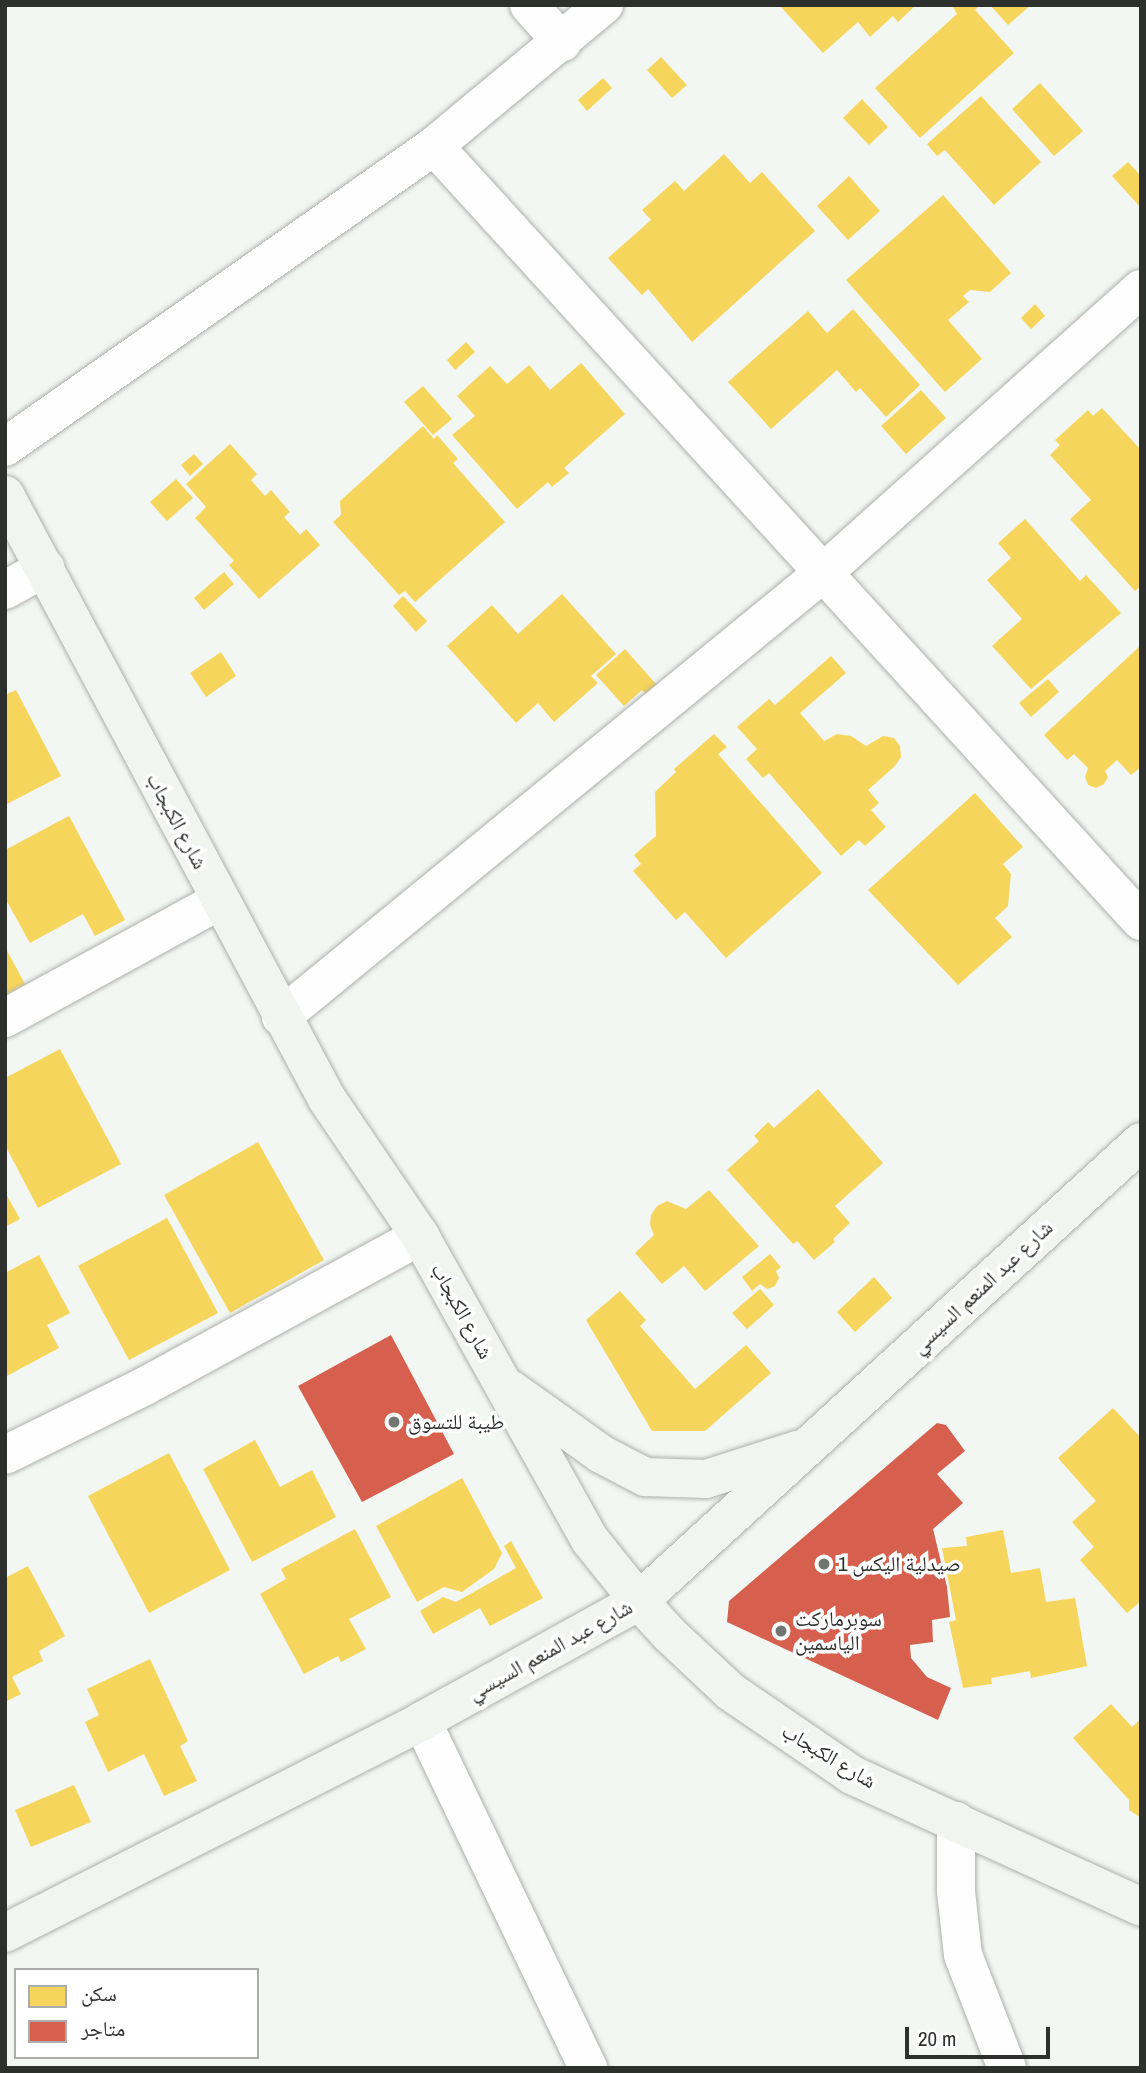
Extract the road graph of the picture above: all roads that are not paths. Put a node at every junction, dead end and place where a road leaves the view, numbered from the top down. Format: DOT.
graph roads {
  1 [pos="529,5"];
  2 [pos="604,5"];
  3 [pos="562,42"];
  4 [pos="434,146"];
  5 [pos="1141,289"];
  6 [pos="5,447"];
  7 [pos="5,495"];
  8 [pos="46,568"];
  9 [pos="823,573"];
  10 [pos="5,590"];
  11 [pos="219,901"];
  12 [pos="1141,921"];
  13 [pos="281,1017"];
  14 [pos="5,1018"];
  15 [pos="1141,1142"];
  16 [pos="420,1236"];
  17 [pos="503,1385"];
  18 [pos="809,1446"];
  19 [pos="5,1455"];
  20 [pos="639,1601"];
  21 [pos="422,1721"];
  22 [pos="956,1821"];
  23 [pos="1141,1907"];
  24 [pos="5,1933"];
  25 [pos="588,2068"];
  26 [pos="1007,2068"];
  1 -- 3 [label="street"];
  2 -- 3 [label="street"];
  3 -- 4 [label="street"];
  4 -- 6 [label="street"];
  4 -- 9 [label="street"];
  5 -- 9 [label="street"];
  7 -- 8 [label="main road, شارع الكبجاب"];
  8 -- 10 [label="street"];
  8 -- 11 [label="main road, شارع الكبجاب"];
  9 -- 12 [label="street"];
  9 -- 13 [label="street"];
  11 -- 13 [label="main road, شارع الكبجاب"];
  11 -- 14 [label="street"];
  13 -- 16 [label="main road, شارع الكبجاب"];
  15 -- 18 [label="main road, شارع عبد المنعم السيسي"];
  16 -- 17 [label="main road, شارع الكبجاب"];
  16 -- 19 [label="street"];
  17 -- 18 [label="main road"];
  17 -- 20 [label="main road, شارع الكبجاب"];
  18 -- 20 [label="main road, شارع عبد المنعم السيسي"];
  20 -- 21 [label="main road, شارع عبد المنعم السيسي"];
  20 -- 22 [label="main road, شارع الكبجاب"];
  21 -- 24 [label="main road, شارع عبد المنعم السيسي"];
  21 -- 25 [label="street"];
  22 -- 23 [label="main road, شارع الكبجاب"];
  22 -- 26 [label="street"];
}
